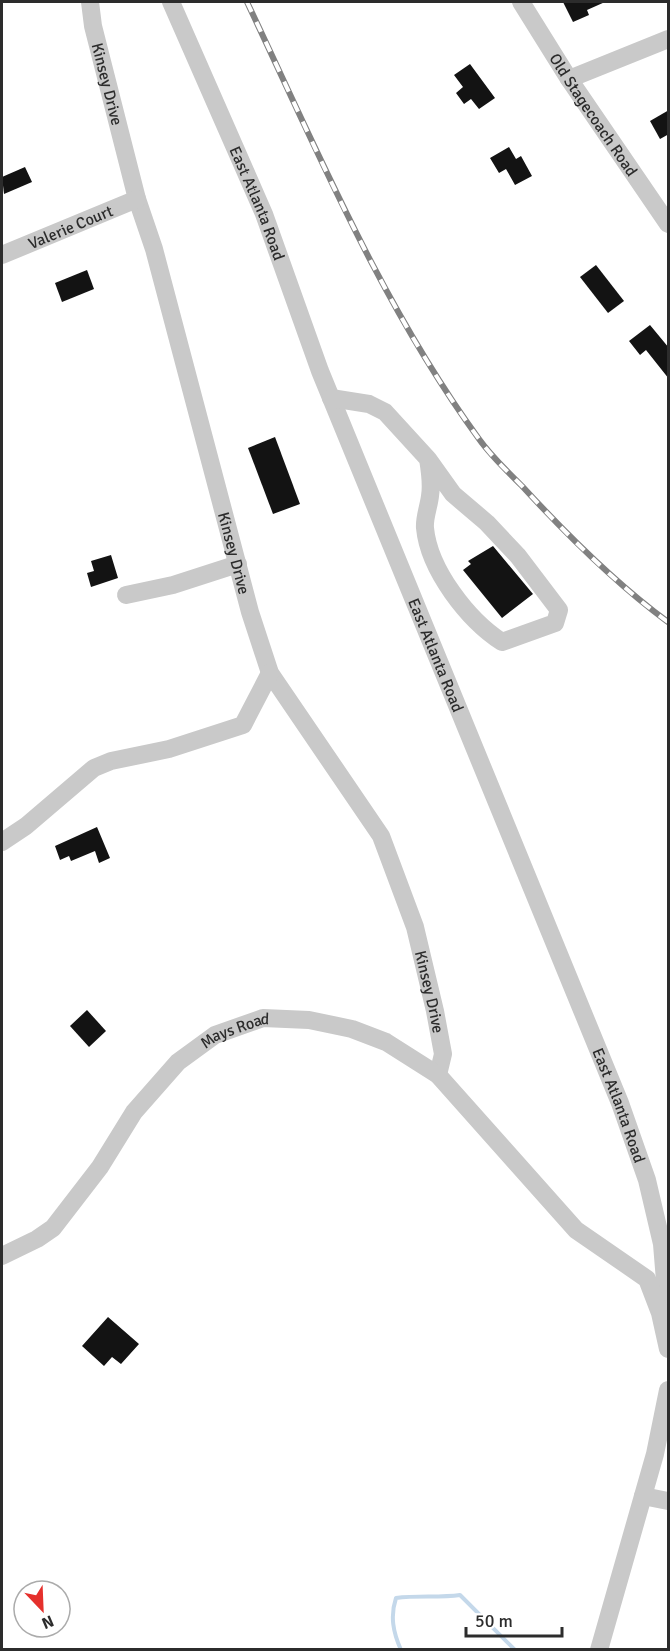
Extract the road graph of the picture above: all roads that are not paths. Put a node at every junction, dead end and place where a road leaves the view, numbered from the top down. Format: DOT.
graph roads {
  1 [pos="90,2"];
  2 [pos="171,2"];
  3 [pos="521,2"];
  4 [pos="669,39"];
  5 [pos="568,79"];
  6 [pos="137,199"];
  7 [pos="669,224"];
  8 [pos="2,255"];
  9 [pos="331,398"];
  10 [pos="428,459"];
  11 [pos="453,494"];
  12 [pos="429,501"];
  13 [pos="238,564"];
  14 [pos="126,595"];
  15 [pos="270,673"];
  16 [pos="2,842"];
  17 [pos="438,1075"];
  18 [pos="2,1256"];
  19 [pos="669,1317"];
  20 [pos="669,1349"];
  21 [pos="669,1390"];
  22 [pos="643,1496"];
  23 [pos="669,1501"];
  24 [pos="602,1643"];
  1 -- 6 [label="street, Kinsey Drive"];
  2 -- 9 [label="street, East Atlanta Road"];
  3 -- 5 [label="street, Old Stagecoach Road"];
  4 -- 5 [label="street"];
  5 -- 7 [label="street, Old Stagecoach Road"];
  6 -- 8 [label="street, Valerie Court"];
  6 -- 13 [label="street, Kinsey Drive"];
  9 -- 10 [label="street"];
  9 -- 19 [label="street, East Atlanta Road"];
  10 -- 11 [label="street"];
  10 -- 12 [label="street"];
  11 -- 12 [label="street"];
  11 -- 12 [label="street"];
  13 -- 14 [label="street"];
  13 -- 15 [label="street, Kinsey Drive"];
  15 -- 16 [label="street"];
  15 -- 17 [label="street, Kinsey Drive"];
  17 -- 18 [label="street, Mays Road"];
  17 -- 20 [label="street, Mays Road"];
  21 -- 22 [label="street"];
  22 -- 23 [label="street"];
  22 -- 24 [label="street"];
}
